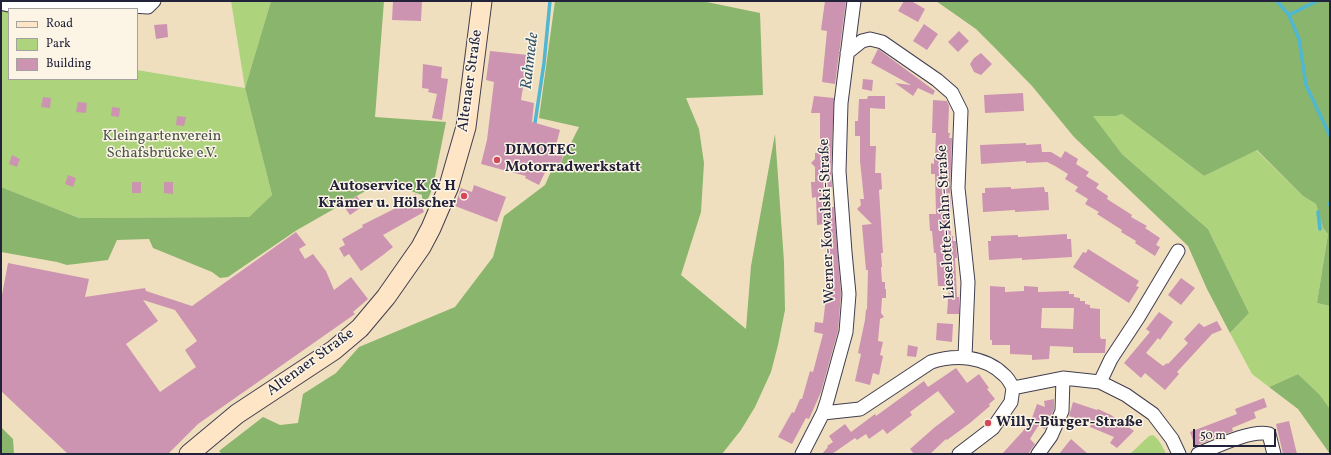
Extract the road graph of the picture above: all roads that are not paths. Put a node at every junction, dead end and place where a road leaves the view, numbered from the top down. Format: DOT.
graph roads {
  1 [pos="154,1"];
  2 [pos="482,1"];
  3 [pos="854,1"];
  4 [pos="1,4"];
  5 [pos="847,53"];
  6 [pos="1178,251"];
  7 [pos="964,357"];
  8 [pos="1063,378"];
  9 [pos="1100,382"];
  10 [pos="1013,388"];
  11 [pos="823,413"];
  12 [pos="189,454"];
  13 [pos="802,454"];
  14 [pos="959,454"];
  15 [pos="1038,454"];
  16 [pos="1179,454"];
  17 [pos="1198,454"];
  18 [pos="1274,454"];
  1 -- 4 [label="street"];
  2 -- 12 [label="main road, Altenaer Straße"];
  3 -- 5 [label="street, Werner-Kowalski-Straße"];
  5 -- 7 [label="street, Lieselotte-Kahn-Straße"];
  5 -- 11 [label="street, Werner-Kowalski-Straße"];
  6 -- 9 [label="street"];
  7 -- 10 [label="street"];
  7 -- 11 [label="street"];
  8 -- 9 [label="street"];
  8 -- 10 [label="street"];
  8 -- 15 [label="street"];
  9 -- 16 [label="street"];
  10 -- 14 [label="street"];
  11 -- 13 [label="street, Werner-Kowalski-Straße"];
  17 -- 18 [label="street"];
}
